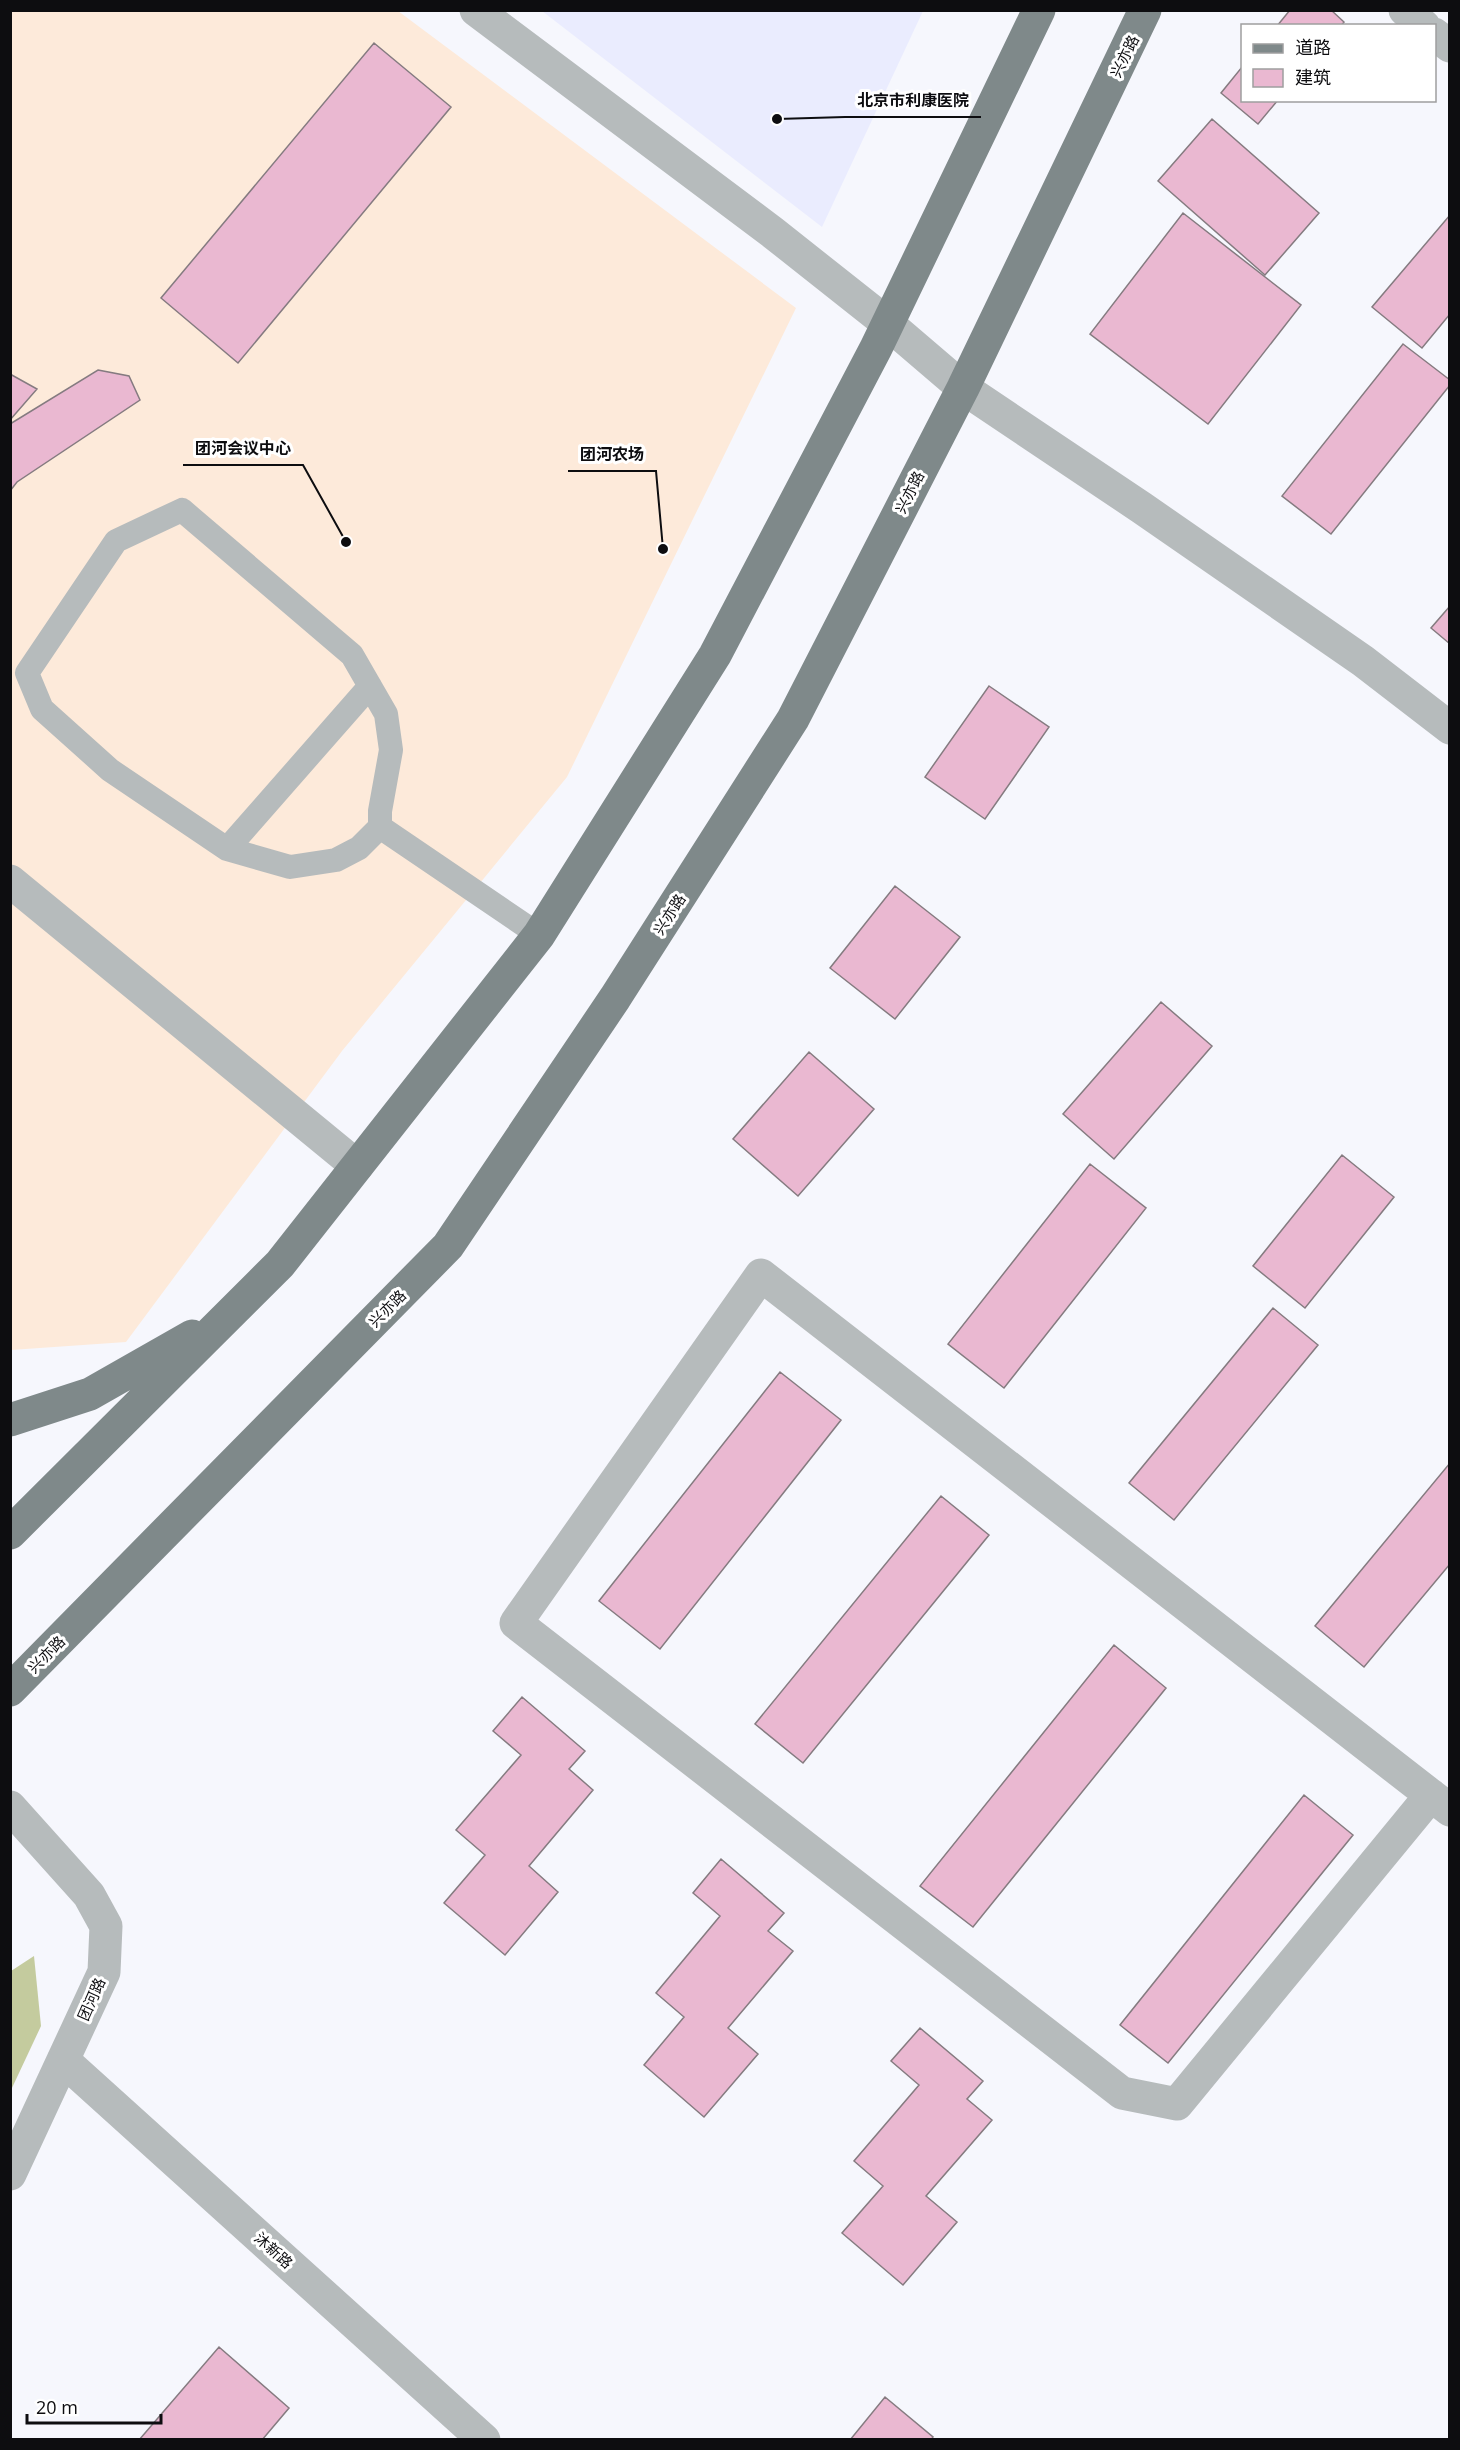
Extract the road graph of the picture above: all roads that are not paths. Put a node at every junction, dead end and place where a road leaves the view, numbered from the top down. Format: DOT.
graph roads {
  1 [pos="476,10"];
  2 [pos="1039,10"];
  3 [pos="1146,10"];
  4 [pos="1405,10"];
  5 [pos="1422,24"];
  6 [pos="1436,36"];
  7 [pos="1449,46"];
  8 [pos="887,323"];
  9 [pos="963,388"];
  10 [pos="370,686"];
  11 [pos="1449,728"];
  12 [pos="380,827"];
  13 [pos="227,849"];
  14 [pos="10,881"];
  15 [pos="539,935"];
  16 [pos="357,1166"];
  17 [pos="228,1316"];
  18 [pos="10,1420"];
  19 [pos="10,1533"];
  20 [pos="10,1690"];
  21 [pos="1440,1803"];
  22 [pos="10,1807"];
  23 [pos="63,2060"];
  24 [pos="10,2174"];
  25 [pos="484,2439"];
  1 -- 8 [label="street"];
  2 -- 8 [label="main road"];
  3 -- 9 [label="main road, 兴亦路"];
  4 -- 5 [label="street"];
  6 -- 7 [label="street"];
  8 -- 9 [label="street"];
  8 -- 15 [label="main road"];
  9 -- 11 [label="street"];
  9 -- 20 [label="main road, 兴亦路"];
  10 -- 12 [label="lane"];
  10 -- 13 [label="lane"];
  10 -- 13 [label="lane"];
  12 -- 13 [label="lane"];
  12 -- 15 [label="lane"];
  14 -- 16 [label="street"];
  15 -- 16 [label="main road"];
  16 -- 17 [label="main road"];
  17 -- 18 [label="main road"];
  17 -- 19 [label="main road"];
  21 -- 21 [label="street"];
  22 -- 23 [label="street, 团河路"];
  23 -- 24 [label="street, 团河路"];
  23 -- 25 [label="street, 沐新路"];
}
